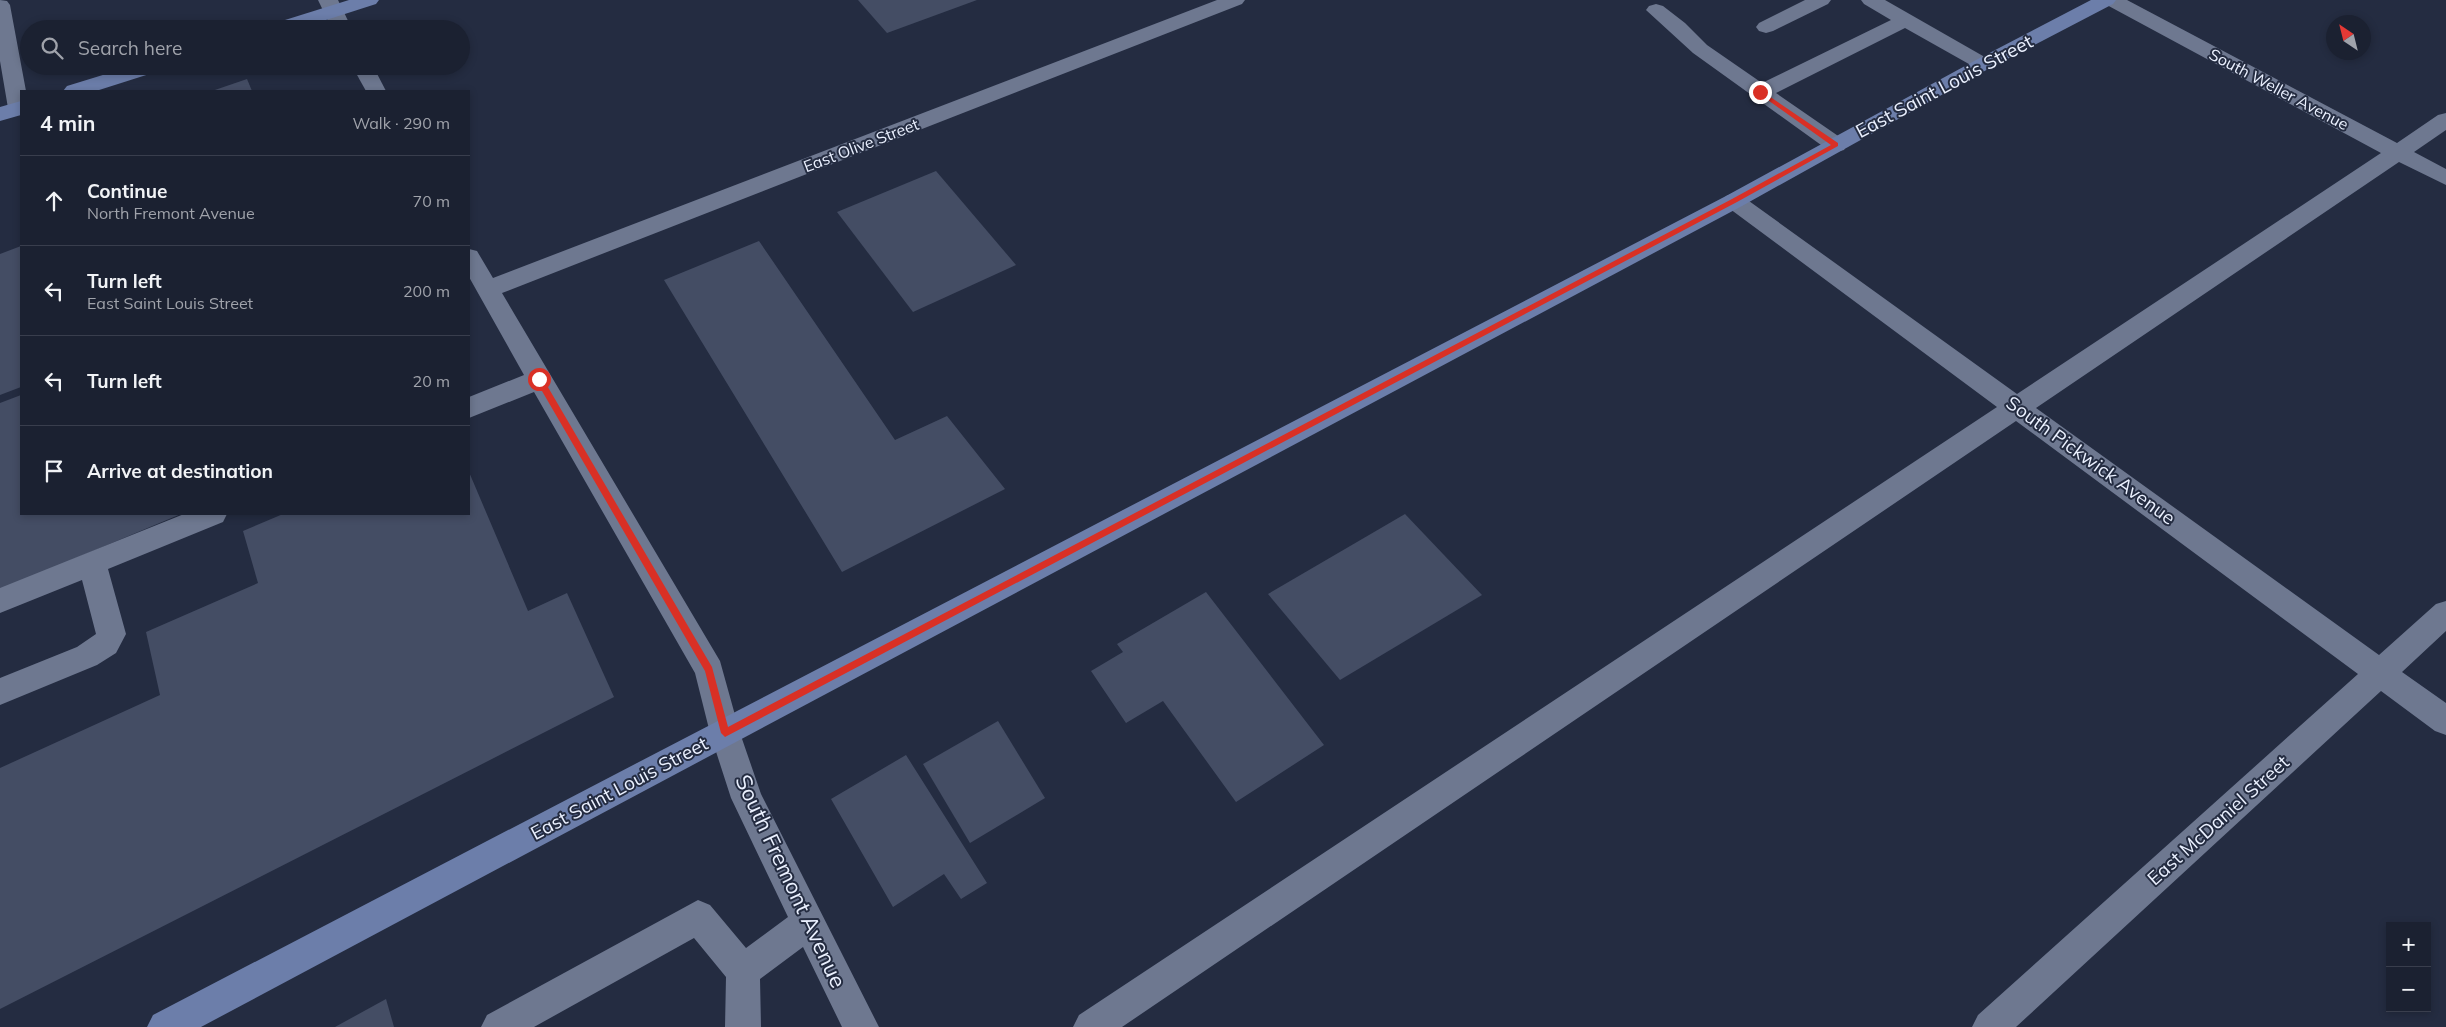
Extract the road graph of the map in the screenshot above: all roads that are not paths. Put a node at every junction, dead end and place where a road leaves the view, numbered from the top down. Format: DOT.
graph roads {
  1 [pos="369,0"];
  2 [pos="1235,0"];
  3 [pos="1821,0"];
  4 [pos="1871,0"];
  5 [pos="2106,0"];
  6 [pos="2112,0"];
  7 [pos="0,5"];
  8 [pos="1656,10"];
  9 [pos="334,13"];
  10 [pos="309,20"];
  11 [pos="1906,20"];
  12 [pos="1766,27"];
  13 [pos="1983,64"];
  14 [pos="20,70"];
  15 [pos="12,72"];
  16 [pos="126,75"];
  17 [pos="367,75"];
  18 [pos="77,90"];
  19 [pos="375,90"];
  20 [pos="1760,92"];
  21 [pos="13,110"];
  22 [pos="2446,120"];
  23 [pos="1836,145"];
  24 [pos="2398,152"];
  25 [pos="2446,178"];
  26 [pos="1734,201"];
  27 [pos="470,259"];
  28 [pos="488,290"];
  29 [pos="539,379"];
  30 [pos="470,408"];
  31 [pos="2018,408"];
  32 [pos="211,515"];
  33 [pos="92,564"];
  34 [pos="0,601"];
  35 [pos="2446,613"];
  36 [pos="2380,672"];
  37 [pos="0,692"];
  38 [pos="2446,721"];
  39 [pos="725,733"];
  40 [pos="809,922"];
  41 [pos="743,971"];
  42 [pos="165,1027"];
  43 [pos="499,1027"];
  44 [pos="743,1027"];
  45 [pos="861,1027"];
  46 [pos="1091,1027"];
  47 [pos="1990,1027"];
  1 -- 9 [label="main road"];
  2 -- 28 [label="street, East Olive Street"];
  3 -- 12 [label="street"];
  4 -- 11 [label="street"];
  5 -- 13 [label="main road, East Saint Louis Street"];
  6 -- 24 [label="street, South Weller Avenue"];
  7 -- 15 [label="street"];
  8 -- 20 [label="street"];
  9 -- 10 [label="main road"];
  11 -- 13 [label="street"];
  11 -- 20 [label="street"];
  13 -- 23 [label="main road, East Saint Louis Street"];
  14 -- 15 [label="street"];
  15 -- 21 [label="street"];
  16 -- 18 [label="main road"];
  17 -- 19 [label="street"];
  20 -- 23 [label="street"];
  22 -- 24 [label="street"];
  23 -- 26 [label="main road, East Saint Louis Street"];
  24 -- 25 [label="street, South Weller Avenue"];
  24 -- 31 [label="street"];
  26 -- 31 [label="street, South Pickwick Avenue"];
  26 -- 39 [label="main road, East Saint Louis Street"];
  27 -- 28 [label="street, South Fremont Avenue"];
  28 -- 29 [label="street, South Fremont Avenue"];
  29 -- 30 [label="street"];
  29 -- 39 [label="street, South Fremont Avenue"];
  31 -- 36 [label="street, South Pickwick Avenue"];
  31 -- 46 [label="street"];
  32 -- 33 [label="street"];
  33 -- 34 [label="street"];
  33 -- 37 [label="street"];
  35 -- 36 [label="street, East McDaniel Street"];
  36 -- 38 [label="street, South Pickwick Avenue"];
  36 -- 47 [label="street, East McDaniel Street"];
  39 -- 40 [label="street, South Fremont Avenue"];
  39 -- 42 [label="main road, East Saint Louis Street"];
  40 -- 41 [label="street"];
  40 -- 45 [label="street, South Fremont Avenue"];
  41 -- 43 [label="street"];
  41 -- 44 [label="street"];
}
